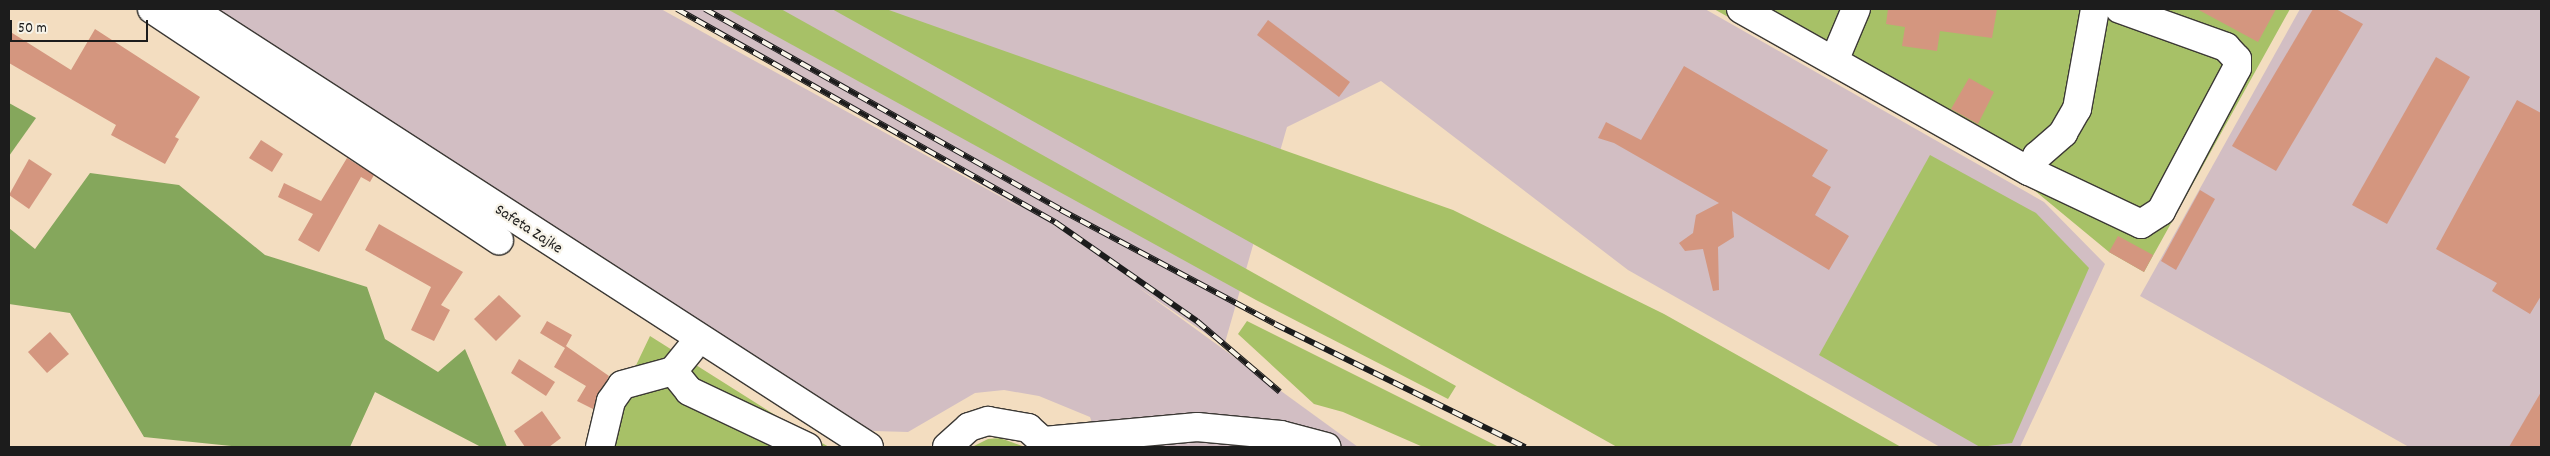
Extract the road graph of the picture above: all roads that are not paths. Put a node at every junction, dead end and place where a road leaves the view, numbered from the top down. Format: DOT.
graph roads {
  1 [pos="152,9"];
  2 [pos="171,9"];
  3 [pos="191,9"];
  4 [pos="1741,9"];
  5 [pos="1856,9"];
  6 [pos="2095,9"];
  7 [pos="2120,9"];
  8 [pos="2173,17"];
  9 [pos="1779,19"];
  10 [pos="1834,61"];
  11 [pos="2029,171"];
  12 [pos="499,240"];
  13 [pos="691,349"];
  14 [pos="673,371"];
  15 [pos="1046,444"];
  16 [pos="946,445"];
  17 [pos="600,447"];
  18 [pos="807,447"];
  19 [pos="838,447"];
  20 [pos="869,447"];
  21 [pos="1326,447"];
  1 -- 12 [label="main road"];
  2 -- 13 [label="main road, Safeta Zajke"];
  3 -- 20 [label="main road, Safeta Zajke"];
  4 -- 9 [label="main road"];
  5 -- 10 [label="main road"];
  6 -- 11 [label="main road"];
  7 -- 8 [label="main road"];
  8 -- 11 [label="main road"];
  9 -- 10 [label="main road"];
  10 -- 11 [label="main road"];
  13 -- 14 [label="main road"];
  13 -- 19 [label="main road, Safeta Zajke"];
  14 -- 17 [label="main road"];
  14 -- 18 [label="main road"];
  15 -- 16 [label="main road"];
  15 -- 21 [label="main road"];
}
